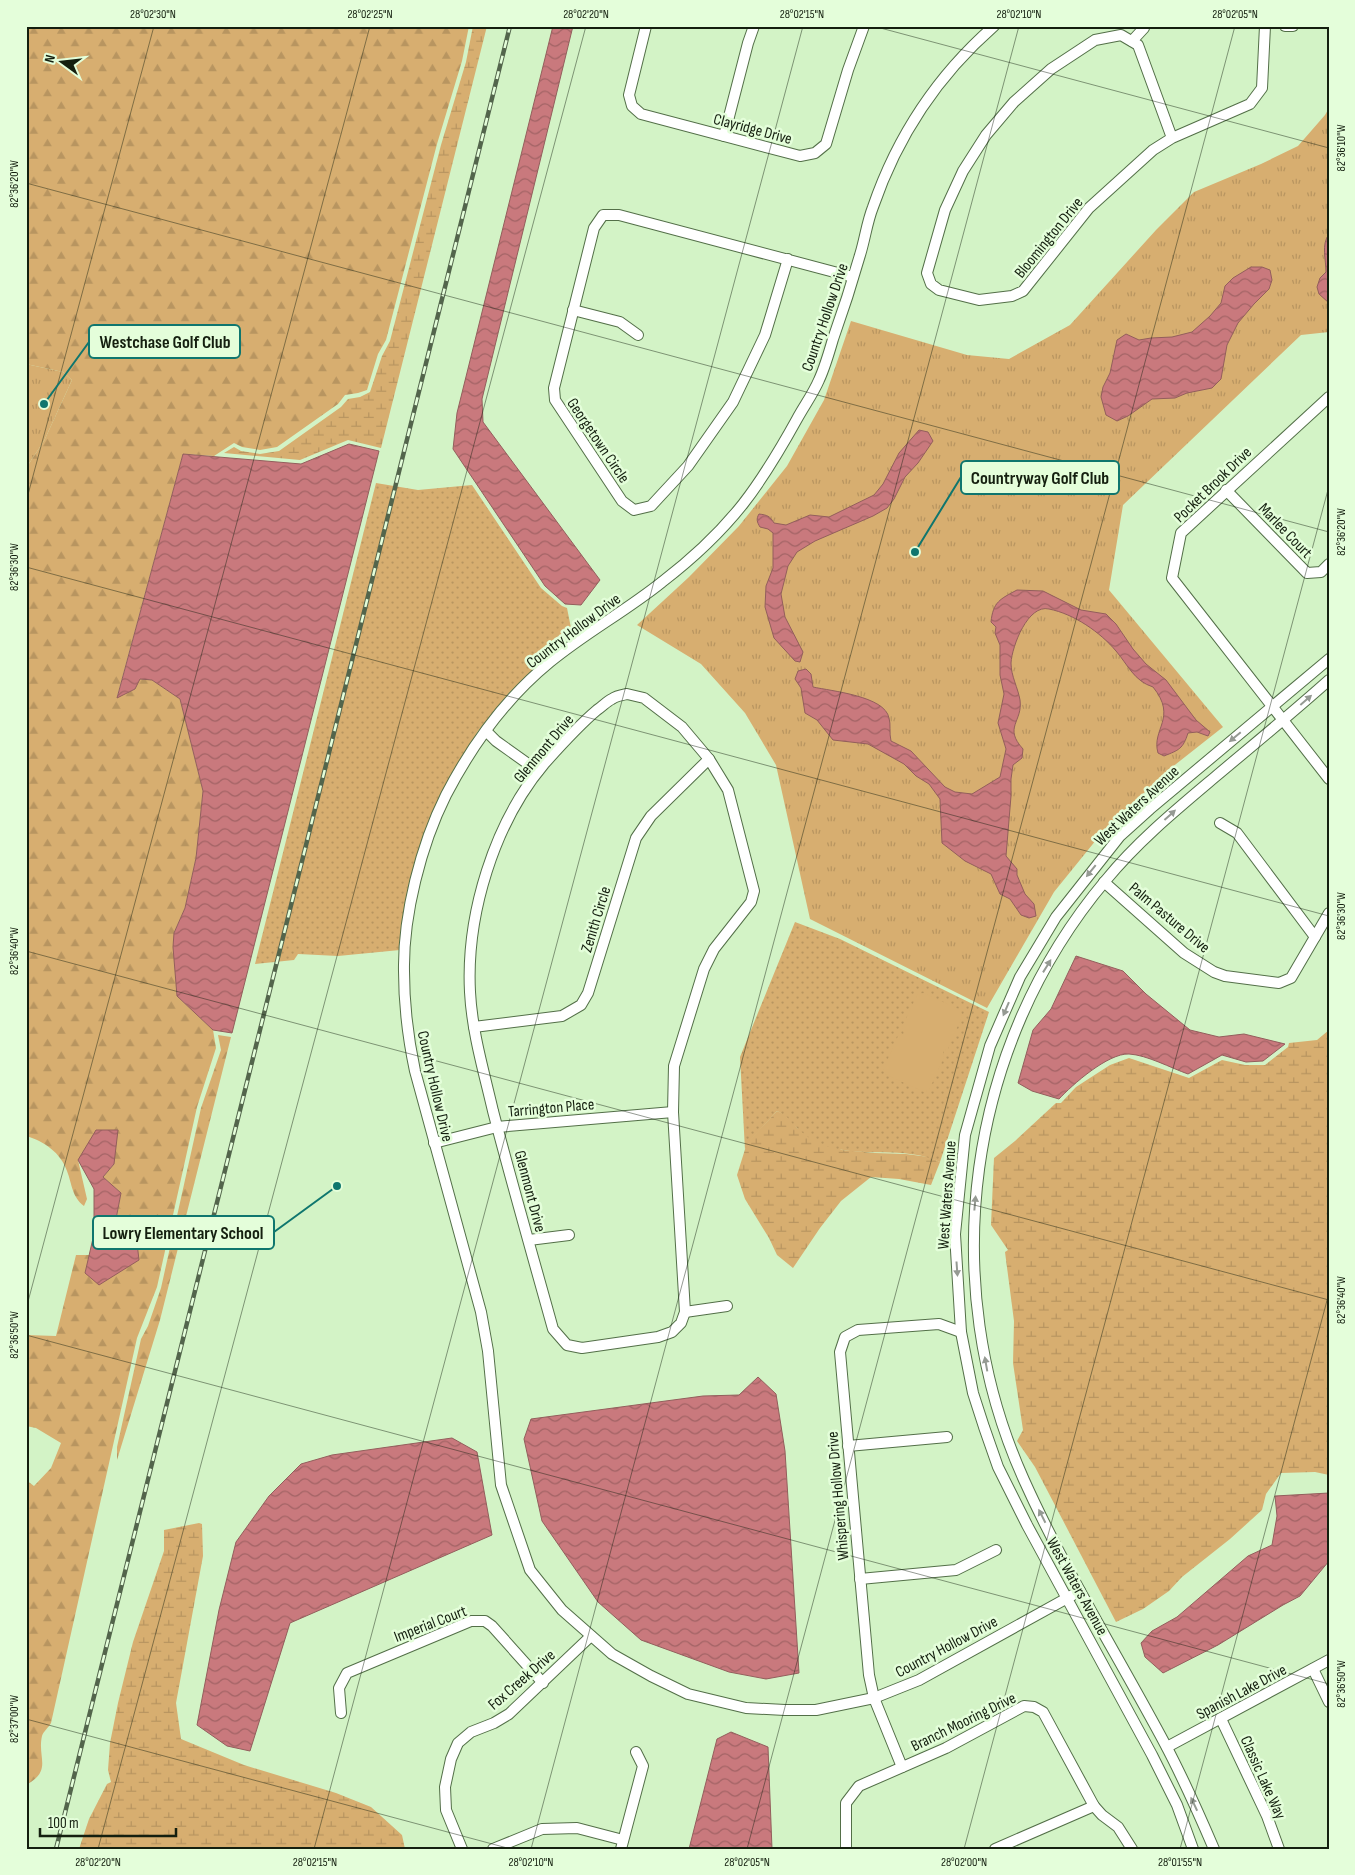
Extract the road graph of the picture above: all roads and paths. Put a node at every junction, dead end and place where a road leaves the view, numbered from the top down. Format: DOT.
graph roads {
  1 [pos="646,26"];
  2 [pos="754,26"];
  3 [pos="864,26"];
  4 [pos="994,26"];
  5 [pos="1265,26"];
  6 [pos="1284,26"];
  7 [pos="1293,26"];
  8 [pos="1144,28"];
  9 [pos="1132,41"];
  10 [pos="724,136"];
  11 [pos="1172,138"];
  12 [pos="788,259"];
  13 [pos="853,277"];
  14 [pos="574,310"];
  15 [pos="638,335"];
  16 [pos="1329,397"];
  17 [pos="1226,490"];
  18 [pos="1329,564"];
  19 [pos="1329,659"];
  20 [pos="1329,680"];
  21 [pos="1273,706"];
  22 [pos="1284,720"];
  23 [pos="486,731"];
  24 [pos="709,760"];
  25 [pos="538,771"];
  26 [pos="1329,779"];
  27 [pos="1220,823"];
  28 [pos="1104,882"];
  29 [pos="1329,913"];
  30 [pos="1315,937"];
  31 [pos="474,1027"];
  32 [pos="672,1112"];
  33 [pos="497,1127"];
  34 [pos="434,1143"];
  35 [pos="569,1235"];
  36 [pos="528,1240"];
  37 [pos="727,1306"];
  38 [pos="685,1312"];
  39 [pos="961,1332"];
  40 [pos="947,1437"];
  41 [pos="848,1446"];
  42 [pos="996,1550"];
  43 [pos="860,1579"];
  44 [pos="1080,1591"];
  45 [pos="1067,1598"];
  46 [pos="591,1636"];
  47 [pos="1329,1660"];
  48 [pos="1313,1669"];
  49 [pos="543,1683"];
  50 [pos="874,1698"];
  51 [pos="1329,1702"];
  52 [pos="341,1713"];
  53 [pos="1221,1719"];
  54 [pos="1167,1747"];
  55 [pos="636,1752"];
  56 [pos="902,1767"];
  57 [pos="1094,1806"];
  58 [pos="622,1844"];
  59 [pos="462,1849"];
  60 [pos="493,1849"];
  61 [pos="846,1849"];
  62 [pos="995,1849"];
  63 [pos="1132,1849"];
  64 [pos="1193,1849"];
  65 [pos="1214,1849"];
  66 [pos="1279,1849"];
  1 -- 10 [label="street, Clayridge Drive"];
  2 -- 10 [label="street"];
  3 -- 10 [label="street, Clayridge Drive"];
  4 -- 13 [label="street, Country Hollow Drive"];
  5 -- 11 [label="street, Bloomington Drive"];
  6 -- 7 [label="street"];
  8 -- 9 [label="street"];
  9 -- 11 [label="street"];
  9 -- 11 [label="street, Bloomington Drive"];
  12 -- 13 [label="street, Georgetown Circle"];
  12 -- 14 [label="street, Georgetown Circle"];
  12 -- 14 [label="street, Georgetown Circle"];
  13 -- 23 [label="street, Country Hollow Drive"];
  14 -- 15 [label="street"];
  16 -- 17 [label="street, Pocket Brook Drive"];
  17 -- 18 [label="street, Marlee Court"];
  17 -- 21 [label="street, Pocket Brook Drive"];
  19 -- 21 [label="street, West Waters Avenue"];
  22 -- 20 [label="street, West Waters Avenue, one-way"];
  21 -- 22 [label="street, Pocket Brook Drive"];
  21 -- 39 [label="street, West Waters Avenue, one-way"];
  22 -- 26 [label="street, Pocket Brook Drive"];
  28 -- 22 [label="street, West Waters Avenue, one-way"];
  23 -- 25 [label="street"];
  23 -- 34 [label="street, Country Hollow Drive"];
  24 -- 25 [label="street, Glenmont Drive"];
  24 -- 31 [label="street, Zenith Circle"];
  24 -- 32 [label="street, Glenmont Drive"];
  25 -- 31 [label="street, Glenmont Drive"];
  27 -- 30 [label="street"];
  28 -- 30 [label="street, Palm Pasture Drive"];
  44 -- 28 [label="street, West Waters Avenue, one-way"];
  29 -- 30 [label="street, Palm Pasture Drive"];
  31 -- 33 [label="street, Glenmont Drive"];
  32 -- 33 [label="street, Tarrington Place"];
  32 -- 38 [label="street, Glenmont Drive"];
  33 -- 34 [label="street, Tarrington Place"];
  33 -- 36 [label="street, Glenmont Drive"];
  34 -- 46 [label="street, Country Hollow Drive"];
  35 -- 36 [label="street"];
  36 -- 38 [label="street, Glenmont Drive"];
  37 -- 38 [label="street"];
  39 -- 41 [label="street, Whispering Hollow Drive"];
  39 -- 45 [label="street, West Waters Avenue"];
  40 -- 41 [label="street"];
  41 -- 43 [label="street, Whispering Hollow Drive"];
  42 -- 43 [label="street"];
  43 -- 50 [label="street, Whispering Hollow Drive"];
  44 -- 45 [label="street, Country Hollow Drive"];
  44 -- 54 [label="street, West Waters Avenue"];
  45 -- 50 [label="street, Country Hollow Drive"];
  45 -- 64 [label="street, West Waters Avenue"];
  46 -- 49 [label="street, Fox Creek Drive"];
  46 -- 50 [label="street, Country Hollow Drive"];
  47 -- 48 [label="street, Spanish Lake Drive"];
  48 -- 51 [label="street"];
  48 -- 53 [label="street, Spanish Lake Drive"];
  49 -- 52 [label="street, Imperial Court"];
  49 -- 59 [label="street, Fox Creek Drive"];
  50 -- 56 [label="street, Whispering Hollow Drive"];
  53 -- 54 [label="street, Spanish Lake Drive"];
  53 -- 66 [label="street, Classic Lake Way"];
  65 -- 54 [label="street, West Waters Avenue, one-way"];
  55 -- 58 [label="street"];
  56 -- 57 [label="street, Branch Mooring Drive"];
  56 -- 61 [label="street, Branch Mooring Drive"];
  57 -- 62 [label="street"];
  57 -- 63 [label="street, Branch Mooring Drive"];
  58 -- 60 [label="street"];
}
